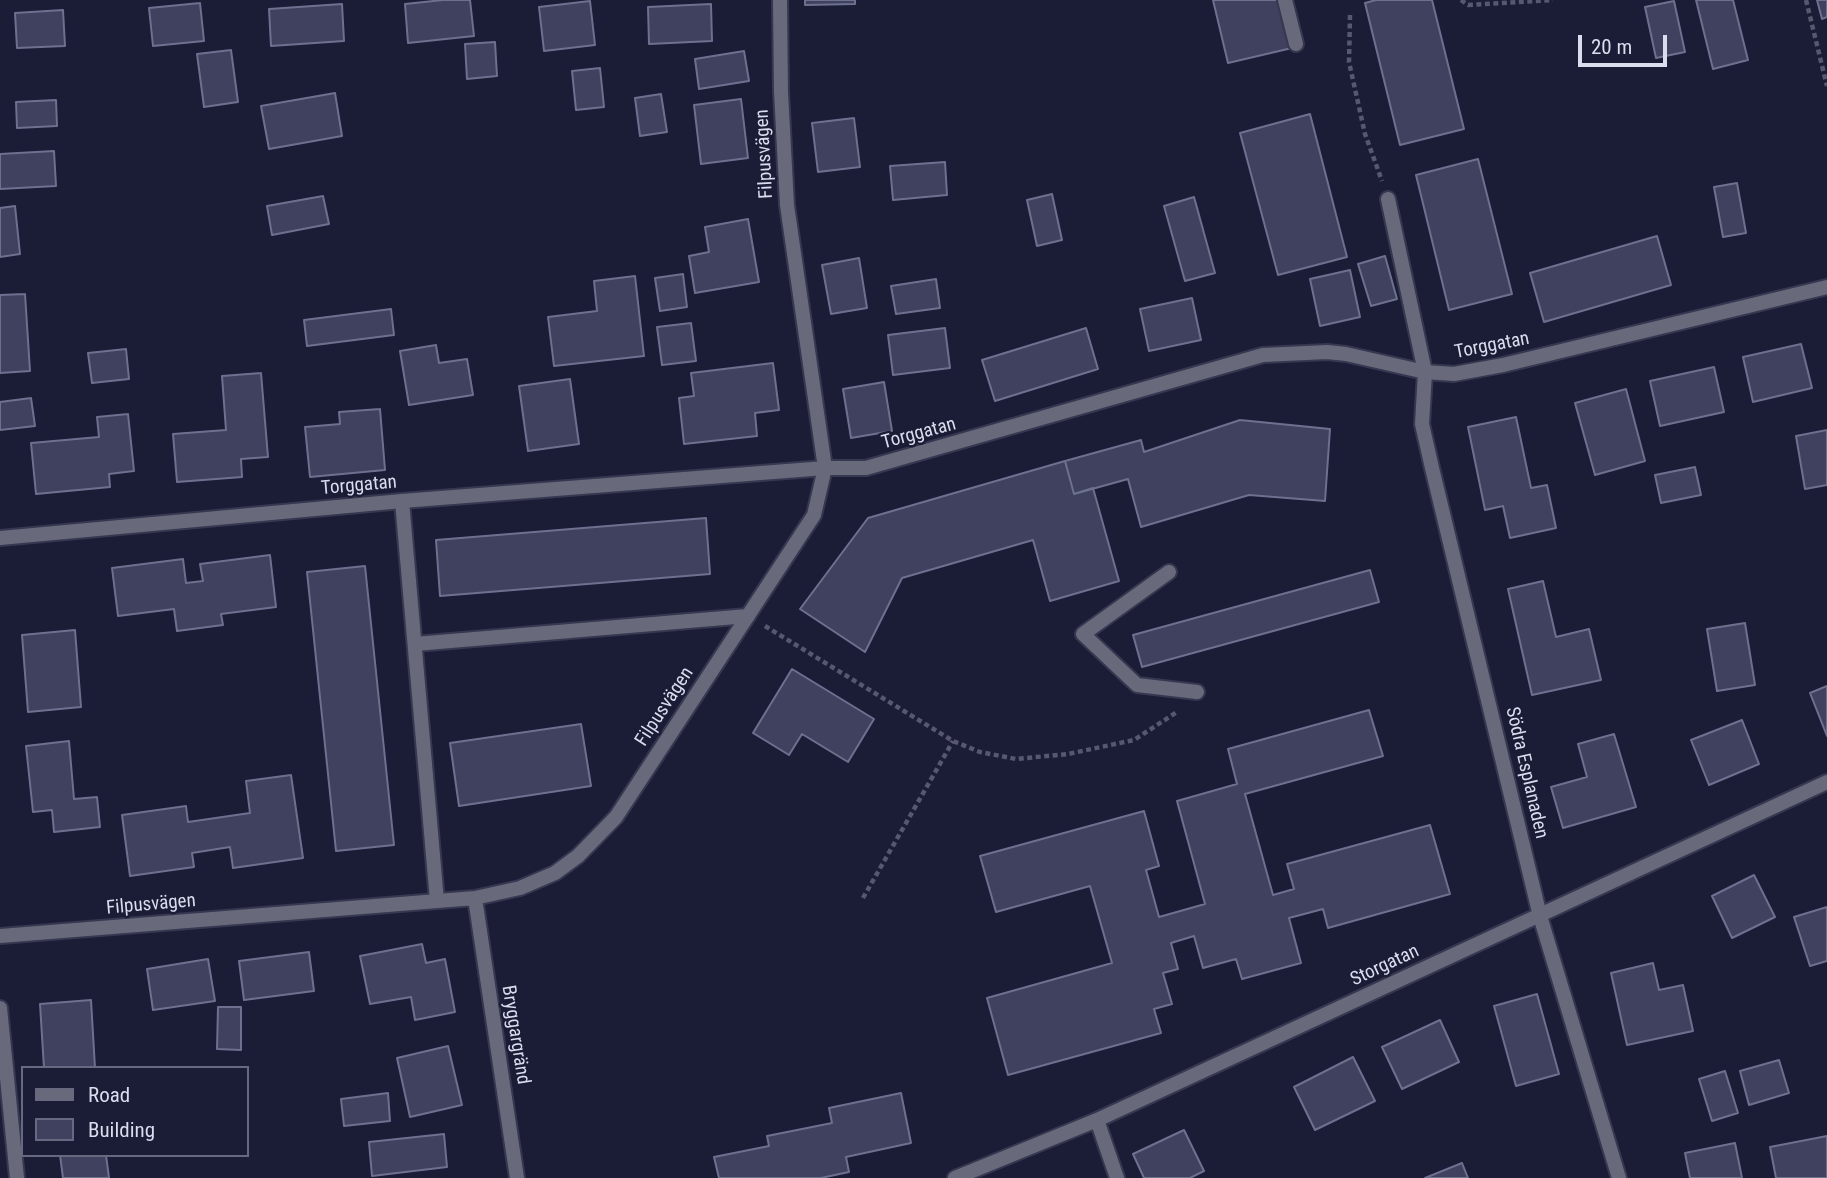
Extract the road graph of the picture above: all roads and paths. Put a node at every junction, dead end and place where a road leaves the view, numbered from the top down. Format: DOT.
graph roads {
  1 [pos="780,0"];
  2 [pos="1284,0"];
  3 [pos="1461,0"];
  4 [pos="1553,0"];
  5 [pos="1807,0"];
  6 [pos="1350,15"];
  7 [pos="1296,44"];
  8 [pos="1827,86"];
  9 [pos="1388,199"];
  10 [pos="1827,287"];
  11 [pos="1425,372"];
  12 [pos="825,468"];
  13 [pos="402,501"];
  14 [pos="0,538"];
  15 [pos="1169,572"];
  16 [pos="748,616"];
  17 [pos="415,644"];
  18 [pos="1197,692"];
  19 [pos="953,741"];
  20 [pos="1827,782"];
  21 [pos="475,898"];
  22 [pos="863,898"];
  23 [pos="437,901"];
  24 [pos="1540,916"];
  25 [pos="0,936"];
  26 [pos="0,1008"];
  27 [pos="1097,1120"];
  28 [pos="17,1178"];
  29 [pos="517,1178"];
  30 [pos="955,1178"];
  31 [pos="1117,1178"];
  32 [pos="1619,1178"];
  1 -- 12 [label="street, Filpusvägen"];
  2 -- 7 [label="street"];
  3 -- 4 [label="path"];
  5 -- 8 [label="path"];
  6 -- 9 [label="path"];
  9 -- 11 [label="street, Södra Esplanaden"];
  10 -- 11 [label="street, Torggatan"];
  11 -- 12 [label="street, Torggatan"];
  11 -- 24 [label="street, Södra Esplanaden"];
  12 -- 13 [label="street, Torggatan"];
  12 -- 16 [label="street, Filpusvägen"];
  13 -- 14 [label="street, Torggatan"];
  13 -- 17 [label="street"];
  15 -- 18 [label="street"];
  16 -- 17 [label="street"];
  16 -- 19 [label="path"];
  16 -- 21 [label="street, Filpusvägen"];
  17 -- 23 [label="street"];
  18 -- 19 [label="path"];
  19 -- 22 [label="path"];
  20 -- 24 [label="street, Storgatan"];
  21 -- 23 [label="street, Filpusvägen"];
  21 -- 29 [label="street, Bryggargränd"];
  23 -- 25 [label="street, Filpusvägen"];
  24 -- 27 [label="street, Storgatan"];
  24 -- 32 [label="street, Södra Esplanaden"];
  26 -- 28 [label="street"];
  27 -- 30 [label="street, Storgatan"];
  27 -- 31 [label="street"];
}
